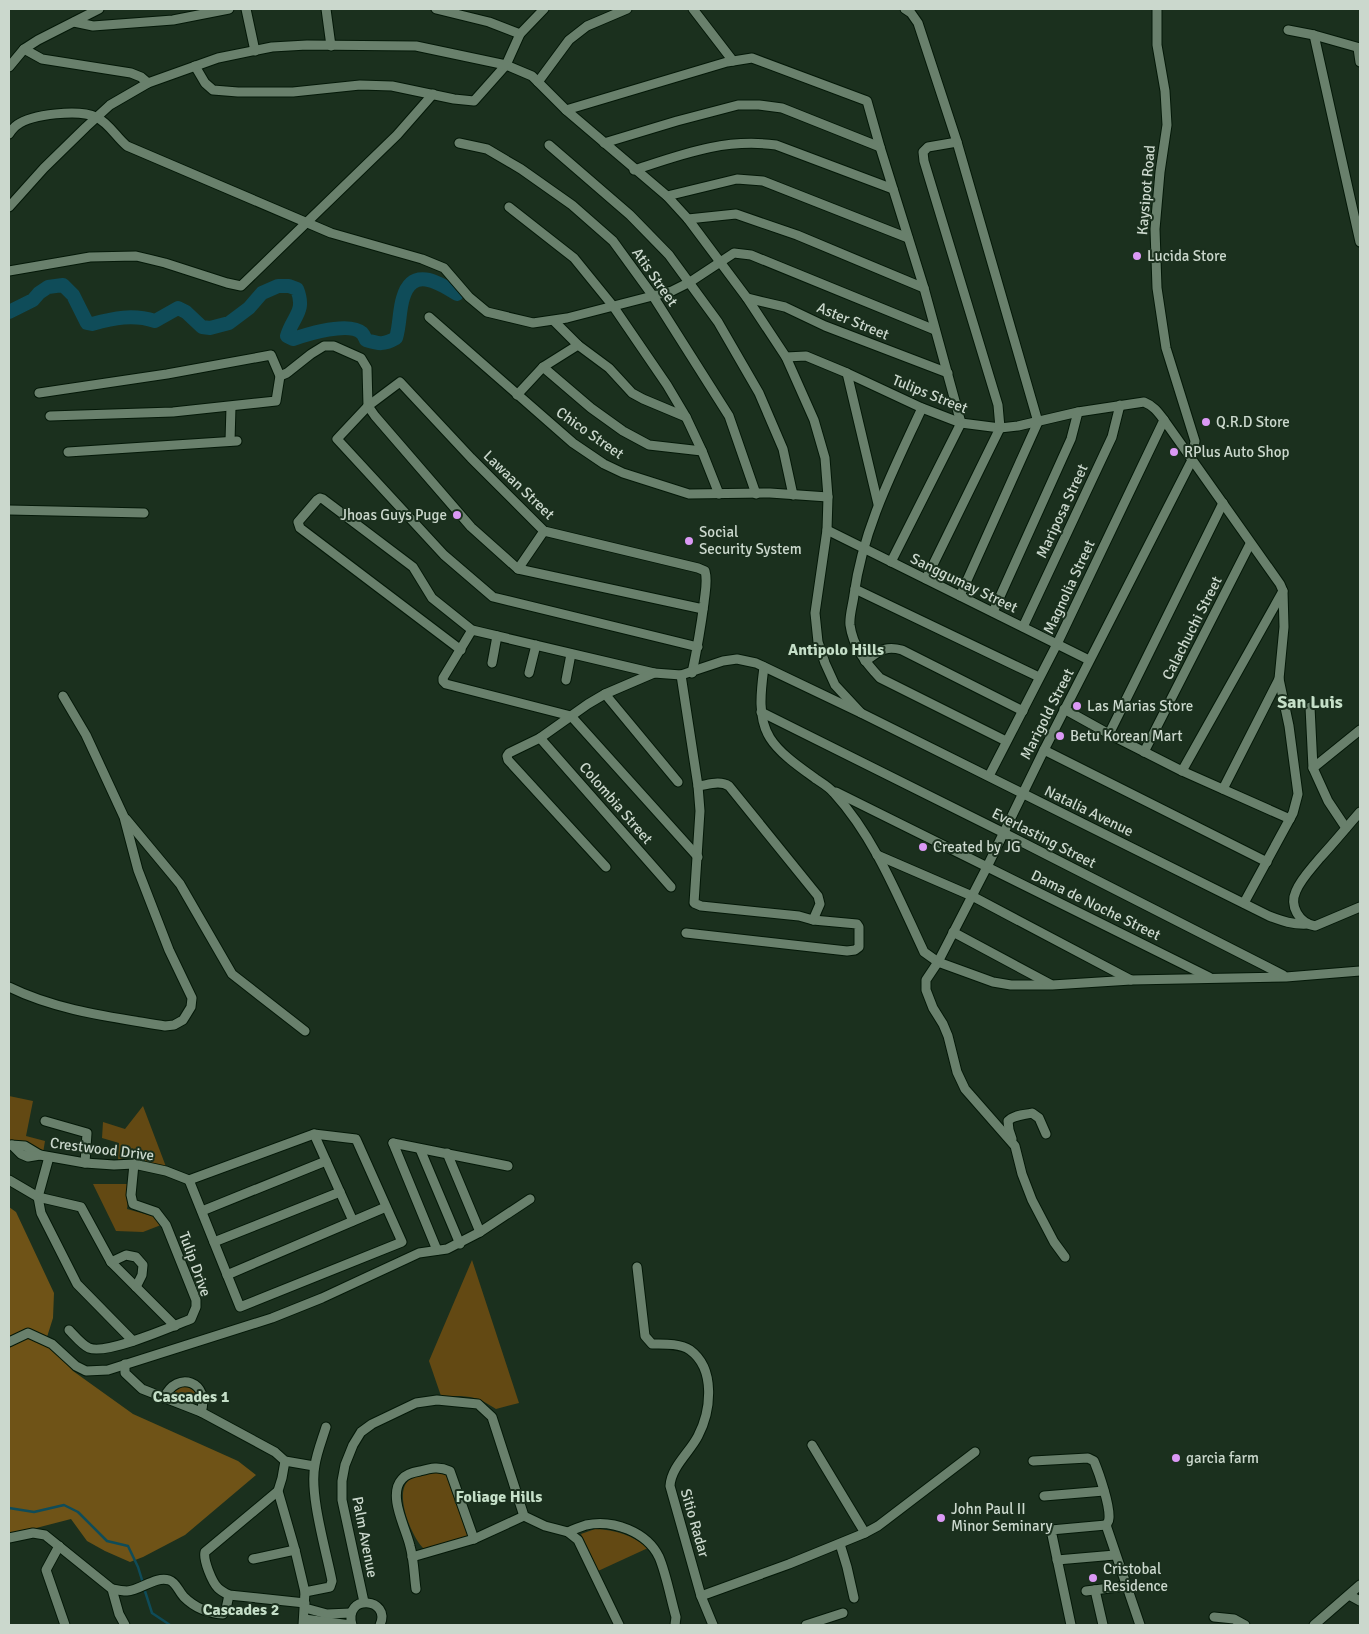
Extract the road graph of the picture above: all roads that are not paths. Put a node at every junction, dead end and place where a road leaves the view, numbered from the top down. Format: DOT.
graph roads {
  1 [pos="99,9"];
  2 [pos="229,9"];
  3 [pos="246,9"];
  4 [pos="326,9"];
  5 [pos="436,9"];
  6 [pos="544,9"];
  7 [pos="628,9"];
  8 [pos="693,9"];
  9 [pos="905,9"];
  10 [pos="1157,9"];
  11 [pos="74,22"];
  12 [pos="1288,30"];
  13 [pos="520,34"];
  14 [pos="1314,35"];
  15 [pos="331,46"];
  16 [pos="1359,48"];
  17 [pos="24,49"];
  18 [pos="255,51"];
  19 [pos="733,61"];
  20 [pos="1360,62"];
  21 [pos="506,65"];
  22 [pos="195,66"];
  23 [pos="9,67"];
  24 [pos="538,82"];
  25 [pos="148,83"];
  26 [pos="433,94"];
  27 [pos="566,110"];
  28 [pos="96,117"];
  29 [pos="9,134"];
  30 [pos="957,142"];
  31 [pos="460,143"];
  32 [pos="549,144"];
  33 [pos="604,144"];
  34 [pos="880,147"];
  35 [pos="634,170"];
  36 [pos="893,189"];
  37 [pos="667,196"];
  38 [pos="9,207"];
  39 [pos="509,208"];
  40 [pos="688,219"];
  41 [pos="307,222"];
  42 [pos="908,238"];
  43 [pos="1360,242"];
  44 [pos="720,262"];
  45 [pos="9,271"];
  46 [pos="690,282"];
  47 [pos="924,288"];
  48 [pos="653,296"];
  49 [pos="747,298"];
  50 [pos="613,306"];
  51 [pos="429,317"];
  52 [pos="554,321"];
  53 [pos="935,330"];
  54 [pos="578,345"];
  55 [pos="786,357"];
  56 [pos="544,366"];
  57 [pos="847,373"];
  58 [pos="948,373"];
  59 [pos="280,376"];
  60 [pos="39,393"];
  61 [pos="517,395"];
  62 [pos="1120,405"];
  63 [pos="368,406"];
  64 [pos="230,407"];
  65 [pos="922,408"];
  66 [pos="1078,412"];
  67 [pos="50,416"];
  68 [pos="686,417"];
  69 [pos="1164,420"];
  70 [pos="1038,422"];
  71 [pos="961,423"];
  72 [pos="1000,428"];
  73 [pos="702,451"];
  74 [pos="68,452"];
  75 [pos="1192,460"];
  76 [pos="719,494"];
  77 [pos="756,494"];
  78 [pos="793,495"];
  79 [pos="828,497"];
  80 [pos="1223,504"];
  81 [pos="878,505"];
  82 [pos="9,510"];
  83 [pos="144,513"];
  84 [pos="544,530"];
  85 [pos="827,530"];
  86 [pos="1250,544"];
  87 [pos="863,548"];
  88 [pos="891,562"];
  89 [pos="518,569"];
  90 [pos="926,579"];
  91 [pos="855,589"];
  92 [pos="1283,591"];
  93 [pos="960,596"];
  94 [pos="703,609"];
  95 [pos="993,612"];
  96 [pos="1023,627"];
  97 [pos="472,630"];
  98 [pos="498,636"];
  99 [pos="1057,644"];
  100 [pos="536,645"];
  101 [pos="698,647"];
  102 [pos="461,650"];
  103 [pos="571,654"];
  104 [pos="1090,660"];
  105 [pos="865,661"];
  106 [pos="492,663"];
  107 [pos="764,667"];
  108 [pos="529,673"];
  109 [pos="654,673"];
  110 [pos="692,673"];
  111 [pos="681,675"];
  112 [pos="1039,677"];
  113 [pos="1279,679"];
  114 [pos="566,680"];
  115 [pos="605,694"];
  116 [pos="63,696"];
  117 [pos="1310,707"];
  118 [pos="1064,709"];
  119 [pos="1023,711"];
  120 [pos="761,712"];
  121 [pos="862,713"];
  122 [pos="570,716"];
  123 [pos="1360,730"];
  124 [pos="1109,734"];
  125 [pos="540,738"];
  126 [pos="1006,740"];
  127 [pos="1044,750"];
  128 [pos="1144,752"];
  129 [pos="1313,768"];
  130 [pos="1182,771"];
  131 [pos="989,776"];
  132 [pos="678,782"];
  133 [pos="698,786"];
  134 [pos="1222,789"];
  135 [pos="832,791"];
  136 [pos="1023,794"];
  137 [pos="1360,812"];
  138 [pos="124,817"];
  139 [pos="1290,819"];
  140 [pos="1346,828"];
  141 [pos="1004,833"];
  142 [pos="877,854"];
  143 [pos="698,857"];
  144 [pos="1267,862"];
  145 [pos="606,867"];
  146 [pos="988,867"];
  147 [pos="671,887"];
  148 [pos="972,896"];
  149 [pos="1244,903"];
  150 [pos="1360,907"];
  151 [pos="813,920"];
  152 [pos="1308,924"];
  153 [pos="953,932"];
  154 [pos="686,934"];
  155 [pos="938,962"];
  156 [pos="1360,971"];
  157 [pos="1286,977"];
  158 [pos="1212,978"];
  159 [pos="1131,980"];
  160 [pos="1052,985"];
  161 [pos="9,987"];
  162 [pos="305,1030"];
  163 [pos="45,1121"];
  164 [pos="314,1134"];
  165 [pos="1046,1134"];
  166 [pos="10,1145"];
  167 [pos="1015,1146"];
  168 [pos="420,1148"];
  169 [pos="447,1153"];
  170 [pos="45,1156"];
  171 [pos="326,1161"];
  172 [pos="84,1163"];
  173 [pos="134,1164"];
  174 [pos="508,1166"];
  175 [pos="9,1180"];
  176 [pos="189,1180"];
  177 [pos="340,1192"];
  178 [pos="38,1197"];
  179 [pos="530,1200"];
  180 [pos="386,1207"];
  181 [pos="202,1212"];
  182 [pos="353,1221"];
  183 [pos="480,1232"];
  184 [pos="214,1242"];
  185 [pos="460,1244"];
  186 [pos="437,1250"];
  187 [pos="1065,1257"];
  188 [pos="111,1262"];
  189 [pos="637,1268"];
  190 [pos="227,1275"];
  191 [pos="136,1287"];
  192 [pos="175,1326"];
  193 [pos="69,1330"];
  194 [pos="133,1341"];
  195 [pos="9,1342"];
  196 [pos="126,1364"];
  197 [pos="164,1398"];
  198 [pos="201,1412"];
  199 [pos="326,1427"];
  200 [pos="812,1445"];
  201 [pos="975,1452"];
  202 [pos="285,1461"];
  203 [pos="1033,1461"];
  204 [pos="314,1466"];
  205 [pos="278,1491"];
  206 [pos="1104,1491"];
  207 [pos="1044,1496"];
  208 [pos="524,1516"];
  209 [pos="1106,1525"];
  210 [pos="568,1532"];
  211 [pos="865,1534"];
  212 [pos="9,1538"];
  213 [pos="474,1538"];
  214 [pos="840,1544"];
  215 [pos="59,1546"];
  216 [pos="295,1550"];
  217 [pos="1115,1555"];
  218 [pos="412,1557"];
  219 [pos="253,1559"];
  220 [pos="1057,1560"];
  221 [pos="1360,1585"];
  222 [pos="1126,1586"];
  223 [pos="112,1589"];
  224 [pos="416,1589"];
  225 [pos="305,1592"];
  226 [pos="229,1595"];
  227 [pos="1349,1595"];
  228 [pos="701,1596"];
  229 [pos="854,1598"];
  230 [pos="1360,1601"];
  231 [pos="364,1602"];
  232 [pos="305,1606"];
  233 [pos="351,1612"];
  234 [pos="843,1612"];
  235 [pos="1214,1618"];
  236 [pos="303,1622"];
  237 [pos="65,1625"];
  238 [pos="125,1625"];
  239 [pos="352,1625"];
  240 [pos="380,1625"];
  241 [pos="619,1625"];
  242 [pos="675,1625"];
  243 [pos="713,1625"];
  244 [pos="806,1625"];
  245 [pos="1071,1625"];
  246 [pos="1103,1625"];
  247 [pos="1140,1625"];
  248 [pos="1245,1625"];
  249 [pos="1314,1625"];
  1 -- 11 [label="street"];
  2 -- 11 [label="street"];
  3 -- 18 [label="street"];
  4 -- 15 [label="street"];
  5 -- 13 [label="street"];
  6 -- 13 [label="street"];
  7 -- 24 [label="street"];
  8 -- 19 [label="street"];
  9 -- 30 [label="street"];
  10 -- 75 [label="street, Kaysipot Road"];
  11 -- 17 [label="street"];
  12 -- 14 [label="street"];
  13 -- 21 [label="street"];
  14 -- 16 [label="street"];
  14 -- 43 [label="street"];
  15 -- 18 [label="street"];
  15 -- 21 [label="street"];
  16 -- 20 [label="street"];
  17 -- 23 [label="street"];
  17 -- 25 [label="street"];
  18 -- 22 [label="street"];
  19 -- 27 [label="street"];
  19 -- 34 [label="street"];
  21 -- 24 [label="street"];
  21 -- 26 [label="street"];
  22 -- 25 [label="street"];
  22 -- 26 [label="street"];
  24 -- 27 [label="street"];
  25 -- 28 [label="street"];
  26 -- 41 [label="street"];
  27 -- 33 [label="street"];
  28 -- 29 [label="street"];
  28 -- 38 [label="street"];
  28 -- 41 [label="street"];
  30 -- 70 [label="street"];
  30 -- 72 [label="street"];
  31 -- 48 [label="street, Atis Street"];
  32 -- 46 [label="street"];
  33 -- 34 [label="street"];
  33 -- 35 [label="street"];
  34 -- 36 [label="street"];
  35 -- 36 [label="street"];
  35 -- 37 [label="street"];
  36 -- 42 [label="street"];
  37 -- 40 [label="street"];
  37 -- 42 [label="street"];
  39 -- 50 [label="street"];
  40 -- 44 [label="street"];
  40 -- 47 [label="street"];
  41 -- 45 [label="street"];
  41 -- 52 [label="street"];
  42 -- 47 [label="street"];
  44 -- 46 [label="street"];
  44 -- 49 [label="street"];
  44 -- 53 [label="street"];
  46 -- 48 [label="street"];
  46 -- 78 [label="street"];
  47 -- 53 [label="street"];
  48 -- 50 [label="street"];
  48 -- 77 [label="street, Atis Street"];
  49 -- 55 [label="street"];
  49 -- 58 [label="street, Aster Street"];
  50 -- 52 [label="street"];
  50 -- 68 [label="street"];
  51 -- 61 [label="street, Chico Street"];
  52 -- 54 [label="street"];
  53 -- 58 [label="street"];
  54 -- 56 [label="street"];
  54 -- 68 [label="street"];
  55 -- 57 [label="street, Tulips Street"];
  55 -- 79 [label="street"];
  56 -- 61 [label="street"];
  56 -- 73 [label="street"];
  57 -- 65 [label="street, Tulips Street"];
  57 -- 81 [label="street"];
  58 -- 71 [label="street"];
  59 -- 60 [label="street"];
  59 -- 63 [label="street"];
  59 -- 64 [label="street"];
  61 -- 76 [label="street, Chico Street"];
  62 -- 66 [label="street, Tulips Street"];
  62 -- 69 [label="street, Tulips Street"];
  62 -- 96 [label="street, Mariposa Street"];
  63 -- 84 [label="street, Lawaan Street"];
  63 -- 89 [label="street"];
  63 -- 101 [label="street"];
  64 -- 67 [label="street"];
  64 -- 74 [label="street"];
  65 -- 71 [label="street, Tulips Street"];
  65 -- 81 [label="street"];
  66 -- 70 [label="street, Tulips Street"];
  66 -- 95 [label="street"];
  68 -- 73 [label="street"];
  69 -- 75 [label="street"];
  69 -- 99 [label="street, Magnolia Street"];
  70 -- 72 [label="street, Tulips Street"];
  70 -- 93 [label="street"];
  71 -- 72 [label="street, Tulips Street"];
  71 -- 88 [label="street"];
  72 -- 90 [label="street"];
  73 -- 76 [label="street"];
  75 -- 80 [label="street"];
  75 -- 104 [label="street, Marigold Street"];
  76 -- 77 [label="street, Chico Street"];
  77 -- 78 [label="street, Chico Street"];
  78 -- 79 [label="street, Chico Street"];
  79 -- 85 [label="street"];
  80 -- 86 [label="street"];
  80 -- 124 [label="street"];
  81 -- 87 [label="street"];
  82 -- 83 [label="street"];
  84 -- 89 [label="street"];
  84 -- 94 [label="street, Lawaan Street"];
  85 -- 87 [label="street, Sanggumay Street"];
  85 -- 121 [label="street"];
  86 -- 92 [label="street"];
  86 -- 128 [label="street, Calachuchi Street"];
  87 -- 88 [label="street, Sanggumay Street"];
  87 -- 91 [label="street"];
  88 -- 90 [label="street, Sanggumay Street"];
  89 -- 94 [label="street"];
  90 -- 93 [label="street, Sanggumay Street"];
  91 -- 105 [label="street"];
  91 -- 112 [label="street"];
  92 -- 113 [label="street"];
  92 -- 130 [label="street"];
  93 -- 95 [label="street, Sanggumay Street"];
  94 -- 101 [label="street"];
  95 -- 96 [label="street, Sanggumay Street"];
  96 -- 99 [label="street, Sanggumay Street"];
  97 -- 98 [label="street, Natalia Avenue"];
  97 -- 102 [label="street"];
  97 -- 102 [label="street"];
  98 -- 100 [label="street, Natalia Avenue"];
  98 -- 106 [label="street"];
  99 -- 104 [label="street, Sanggumay Street"];
  99 -- 112 [label="street, Magnolia Street"];
  100 -- 103 [label="street, Natalia Avenue"];
  100 -- 108 [label="street"];
  101 -- 110 [label="street"];
  102 -- 122 [label="street"];
  103 -- 109 [label="street, Natalia Avenue"];
  103 -- 114 [label="street"];
  104 -- 118 [label="street, Marigold Street"];
  105 -- 119 [label="street"];
  105 -- 126 [label="street"];
  107 -- 110 [label="street, Natalia Avenue"];
  107 -- 120 [label="street"];
  107 -- 121 [label="street, Natalia Avenue"];
  109 -- 111 [label="street, Natalia Avenue"];
  109 -- 115 [label="street"];
  110 -- 111 [label="street, Natalia Avenue"];
  111 -- 133 [label="street"];
  112 -- 119 [label="street, Magnolia Street"];
  113 -- 134 [label="street"];
  113 -- 139 [label="street"];
  115 -- 122 [label="street"];
  115 -- 132 [label="street"];
  116 -- 138 [label="street"];
  117 -- 129 [label="street"];
  118 -- 124 [label="street"];
  118 -- 127 [label="street, Marigold Street"];
  119 -- 126 [label="street, Magnolia Street"];
  120 -- 135 [label="street"];
  120 -- 141 [label="street, Everlasting Street"];
  121 -- 131 [label="street, Natalia Avenue"];
  122 -- 125 [label="street"];
  122 -- 143 [label="street"];
  123 -- 129 [label="street"];
  124 -- 128 [label="street"];
  125 -- 145 [label="street"];
  125 -- 147 [label="street, Colombia Street"];
  126 -- 131 [label="street, Magnolia Street"];
  127 -- 136 [label="street, Marigold Street"];
  127 -- 144 [label="street"];
  128 -- 130 [label="street"];
  129 -- 140 [label="street"];
  130 -- 134 [label="street"];
  131 -- 136 [label="street, Natalia Avenue"];
  133 -- 143 [label="street"];
  133 -- 151 [label="street"];
  134 -- 139 [label="street"];
  135 -- 142 [label="street"];
  135 -- 146 [label="street, Dama de Noche Street"];
  136 -- 141 [label="street, Marigold Street"];
  136 -- 149 [label="street, Natalia Avenue"];
  137 -- 140 [label="street"];
  138 -- 161 [label="street"];
  138 -- 162 [label="street"];
  139 -- 144 [label="street"];
  140 -- 152 [label="street"];
  141 -- 146 [label="street, Marigold Street"];
  141 -- 157 [label="street, Everlasting Street"];
  142 -- 148 [label="street"];
  142 -- 155 [label="street"];
  143 -- 151 [label="street"];
  144 -- 149 [label="street"];
  146 -- 148 [label="street, Marigold Street"];
  146 -- 158 [label="street, Dama de Noche Street"];
  148 -- 153 [label="street, Marigold Street"];
  148 -- 159 [label="street"];
  149 -- 152 [label="street, Natalia Avenue"];
  150 -- 152 [label="street, Natalia Avenue"];
  151 -- 154 [label="street"];
  153 -- 155 [label="street, Marigold Street"];
  153 -- 160 [label="street"];
  155 -- 160 [label="street"];
  155 -- 167 [label="street, Marigold Street"];
  156 -- 157 [label="street"];
  157 -- 158 [label="street"];
  158 -- 159 [label="street"];
  159 -- 160 [label="street"];
  163 -- 172 [label="street"];
  164 -- 171 [label="street"];
  164 -- 176 [label="street"];
  164 -- 180 [label="street"];
  165 -- 167 [label="street"];
  166 -- 170 [label="street, Crestwood Drive"];
  167 -- 187 [label="street"];
  168 -- 169 [label="street"];
  168 -- 185 [label="street"];
  168 -- 186 [label="street"];
  169 -- 174 [label="street"];
  169 -- 183 [label="street"];
  170 -- 172 [label="street, Crestwood Drive"];
  170 -- 178 [label="street"];
  171 -- 177 [label="street"];
  171 -- 181 [label="street"];
  172 -- 173 [label="street, Crestwood Drive"];
  173 -- 176 [label="street, Crestwood Drive"];
  173 -- 192 [label="street, Tulip Drive"];
  175 -- 178 [label="street"];
  176 -- 181 [label="street"];
  177 -- 182 [label="street"];
  177 -- 184 [label="street"];
  178 -- 188 [label="street"];
  178 -- 194 [label="street"];
  179 -- 183 [label="street"];
  180 -- 182 [label="street"];
  180 -- 190 [label="street"];
  181 -- 184 [label="street"];
  182 -- 190 [label="street"];
  183 -- 185 [label="street"];
  184 -- 190 [label="street"];
  185 -- 186 [label="street"];
  186 -- 196 [label="street"];
  188 -- 191 [label="street"];
  188 -- 191 [label="street"];
  189 -- 228 [label="street, Sitio Radar"];
  191 -- 192 [label="street"];
  192 -- 194 [label="street, Tulip Drive"];
  193 -- 194 [label="street, Tulip Drive"];
  195 -- 196 [label="street"];
  196 -- 197 [label="street"];
  197 -- 198 [label="street"];
  197 -- 198 [label="street"];
  198 -- 202 [label="street"];
  199 -- 204 [label="street"];
  200 -- 211 [label="street"];
  201 -- 211 [label="street"];
  202 -- 204 [label="street"];
  202 -- 205 [label="street"];
  203 -- 206 [label="street"];
  204 -- 225 [label="street"];
  205 -- 216 [label="street"];
  205 -- 226 [label="street"];
  206 -- 207 [label="street"];
  206 -- 209 [label="street"];
  208 -- 210 [label="street"];
  208 -- 213 [label="street"];
  208 -- 231 [label="street, Palm Avenue"];
  209 -- 217 [label="street"];
  209 -- 220 [label="street"];
  210 -- 241 [label="street"];
  210 -- 242 [label="street"];
  211 -- 214 [label="street"];
  212 -- 215 [label="street"];
  213 -- 218 [label="street"];
  213 -- 218 [label="street"];
  214 -- 228 [label="street"];
  214 -- 229 [label="street"];
  215 -- 223 [label="street"];
  215 -- 237 [label="street"];
  216 -- 219 [label="street"];
  216 -- 225 [label="street"];
  217 -- 220 [label="street"];
  217 -- 222 [label="street"];
  218 -- 224 [label="street"];
  220 -- 245 [label="street"];
  221 -- 227 [label="street"];
  222 -- 246 [label="street"];
  222 -- 247 [label="street"];
  223 -- 226 [label="street"];
  223 -- 238 [label="street"];
  225 -- 232 [label="street"];
  226 -- 232 [label="street"];
  227 -- 230 [label="street"];
  227 -- 249 [label="street"];
  228 -- 243 [label="street, Sitio Radar"];
  231 -- 233 [label="street"];
  231 -- 240 [label="street"];
  232 -- 233 [label="street"];
  232 -- 236 [label="street"];
  233 -- 239 [label="street"];
  234 -- 244 [label="street"];
  235 -- 248 [label="street"];
  236 -- 239 [label="street"];
}
